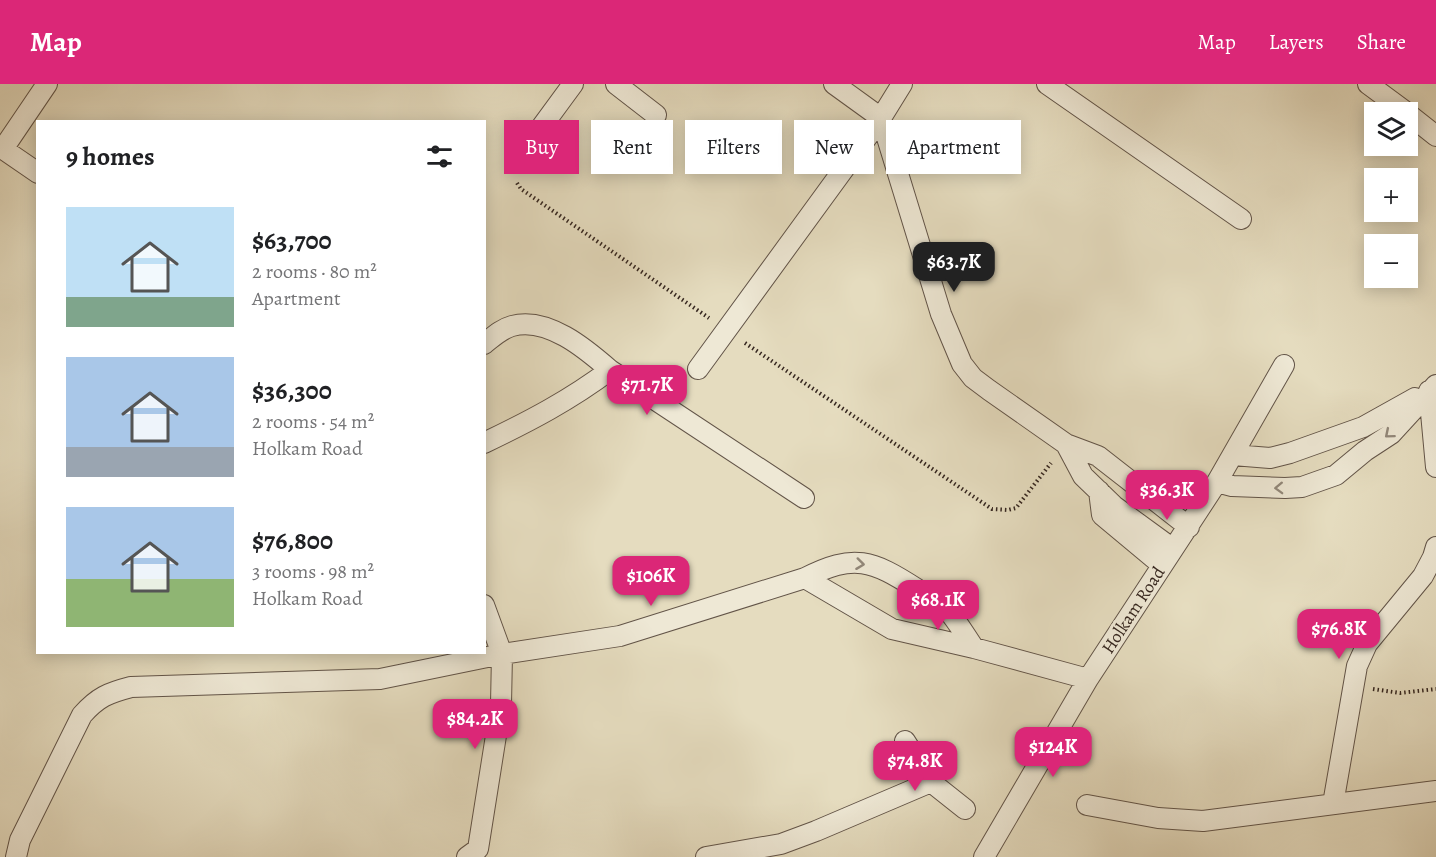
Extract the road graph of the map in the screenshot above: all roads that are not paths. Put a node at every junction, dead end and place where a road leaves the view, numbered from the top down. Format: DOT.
graph roads {
  1 [pos="47,84"];
  2 [pos="573,84"];
  3 [pos="616,84"];
  4 [pos="834,84"];
  5 [pos="902,84"];
  6 [pos="1047,84"];
  7 [pos="1368,84"];
  8 [pos="1392,102"];
  9 [pos="656,115"];
  10 [pos="881,118"];
  11 [pos="547,120"];
  12 [pos="1418,122"];
  13 [pos="1436,136"];
  14 [pos="2,148"];
  15 [pos="36,172"];
  16 [pos="1241,219"];
  17 [pos="486,342"];
  18 [pos="1284,365"];
  19 [pos="698,369"];
  20 [pos="610,370"];
  21 [pos="1432,388"];
  22 [pos="486,441"];
  23 [pos="1066,444"];
  24 [pos="1233,455"];
  25 [pos="1436,467"];
  26 [pos="1217,482"];
  27 [pos="804,498"];
  28 [pos="1189,526"];
  29 [pos="1436,547"];
  30 [pos="1168,557"];
  31 [pos="805,578"];
  32 [pos="486,610"];
  33 [pos="974,648"];
  34 [pos="502,654"];
  35 [pos="1088,679"];
  36 [pos="905,741"];
  37 [pos="931,782"];
  38 [pos="1436,791"];
  39 [pos="1333,804"];
  40 [pos="1087,805"];
  41 [pos="965,809"];
  42 [pos="478,854"];
  43 [pos="16,857"];
  44 [pos="706,857"];
  45 [pos="984,857"];
  1 -- 14 [label="street"];
  2 -- 11 [label="street"];
  3 -- 9 [label="street"];
  4 -- 10 [label="street"];
  5 -- 10 [label="street"];
  6 -- 16 [label="street"];
  7 -- 8 [label="street"];
  10 -- 19 [label="street"];
  10 -- 23 [label="street"];
  12 -- 13 [label="street"];
  14 -- 15 [label="street"];
  17 -- 20 [label="street"];
  18 -- 24 [label="street, Holkam Road"];
  20 -- 22 [label="street"];
  20 -- 27 [label="street"];
  21 -- 24 [label="street"];
  21 -- 25 [label="street"];
  21 -- 26 [label="street, one-way"];
  23 -- 28 [label="street"];
  23 -- 30 [label="street"];
  24 -- 26 [label="street, Holkam Road"];
  26 -- 28 [label="street, Holkam Road"];
  28 -- 30 [label="street, Holkam Road"];
  29 -- 39 [label="street"];
  30 -- 35 [label="street, Holkam Road"];
  31 -- 33 [label="street"];
  31 -- 33 [label="street, one-way"];
  31 -- 34 [label="street"];
  32 -- 34 [label="street"];
  33 -- 35 [label="street"];
  34 -- 42 [label="street"];
  34 -- 43 [label="street"];
  35 -- 45 [label="street, Holkam Road"];
  36 -- 37 [label="street"];
  37 -- 41 [label="street"];
  37 -- 44 [label="street"];
  38 -- 39 [label="street"];
  39 -- 40 [label="street"];
}
